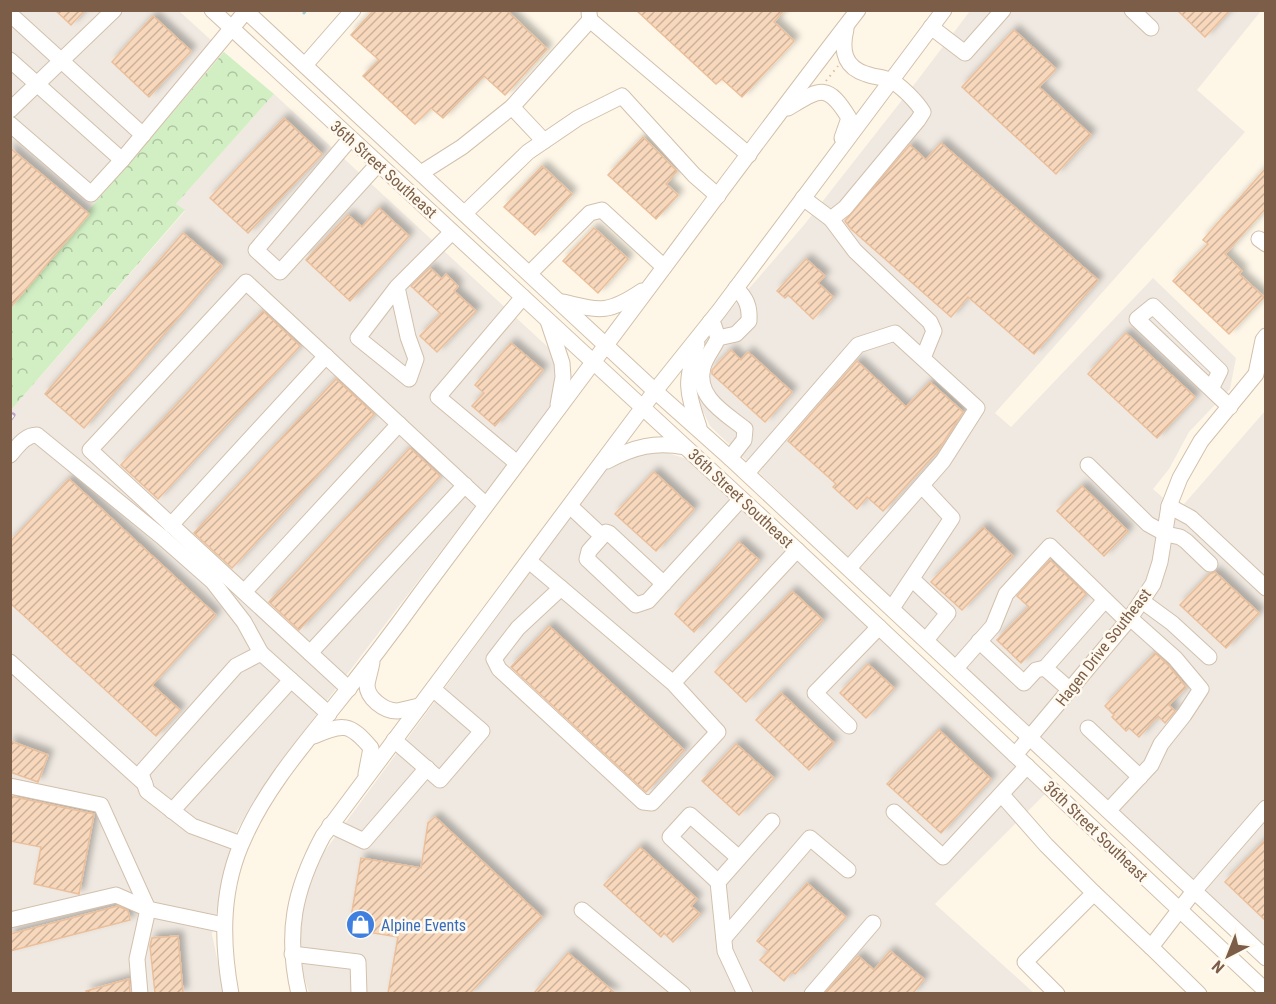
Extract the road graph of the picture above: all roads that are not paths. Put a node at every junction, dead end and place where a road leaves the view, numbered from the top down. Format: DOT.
graph roads {
  1 [pos="114,10"];
  2 [pos="212,10"];
  3 [pos="353,10"];
  4 [pos="944,10"];
  5 [pos="1004,10"];
  6 [pos="1132,10"];
  7 [pos="246,11"];
  8 [pos="10,14"];
  9 [pos="589,15"];
  10 [pos="853,15"];
  11 [pos="931,27"];
  12 [pos="231,28"];
  13 [pos="1151,28"];
  14 [pos="10,60"];
  15 [pos="62,62"];
  16 [pos="305,65"];
  17 [pos="891,80"];
  18 [pos="37,84"];
  19 [pos="11,107"];
  20 [pos="512,107"];
  21 [pos="781,112"];
  22 [pos="10,124"];
  23 [pos="143,135"];
  24 [pos="350,139"];
  25 [pos="544,141"];
  26 [pos="839,150"];
  27 [pos="748,155"];
  28 [pos="122,160"];
  29 [pos="378,165"];
  30 [pos="421,173"];
  31 [pos="718,196"];
  32 [pos="803,198"];
  33 [pos="465,213"];
  34 [pos="831,219"];
  35 [pos="452,232"];
  36 [pos="663,267"];
  37 [pos="530,273"];
  38 [pos="649,286"];
  39 [pos="397,287"];
  40 [pos="736,288"];
  41 [pos="523,297"];
  42 [pos="561,302"];
  43 [pos="547,318"];
  44 [pos="705,328"];
  45 [pos="1266,336"];
  46 [pos="718,338"];
  47 [pos="607,345"];
  48 [pos="326,356"];
  49 [pos="923,358"];
  50 [pos="594,361"];
  51 [pos="1211,389"];
  52 [pos="655,391"];
  53 [pos="1230,407"];
  54 [pos="643,408"];
  55 [pos="557,409"];
  56 [pos="399,424"];
  57 [pos="700,430"];
  58 [pos="685,447"];
  59 [pos="10,455"];
  60 [pos="730,458"];
  61 [pos="517,463"];
  62 [pos="602,464"];
  63 [pos="1088,465"];
  64 [pos="747,473"];
  65 [pos="465,485"];
  66 [pos="922,486"];
  67 [pos="741,499"];
  68 [pos="486,505"];
  69 [pos="570,506"];
  70 [pos="1169,506"];
  71 [pos="171,525"];
  72 [pos="1166,534"];
  73 [pos="602,536"];
  74 [pos="797,550"];
  75 [pos="530,561"];
  76 [pos="1210,564"];
  77 [pos="849,568"];
  78 [pos="912,579"];
  79 [pos="664,584"];
  80 [pos="561,588"];
  81 [pos="1266,588"];
  82 [pos="244,592"];
  83 [pos="1105,600"];
  84 [pos="1142,601"];
  85 [pos="892,608"];
  86 [pos="1129,620"];
  87 [pos="879,627"];
  88 [pos="926,640"];
  89 [pos="979,641"];
  90 [pos="261,653"];
  91 [pos="310,653"];
  92 [pos="1209,657"];
  93 [pos="373,659"];
  94 [pos="10,662"];
  95 [pos="956,668"];
  96 [pos="1045,668"];
  97 [pos="291,680"];
  98 [pos="673,683"];
  99 [pos="349,689"];
  100 [pos="433,689"];
  101 [pos="1070,690"];
  102 [pos="420,706"];
  103 [pos="329,714"];
  104 [pos="849,726"];
  105 [pos="1088,728"];
  106 [pos="1031,737"];
  107 [pos="310,738"];
  108 [pos="394,740"];
  109 [pos="1015,754"];
  110 [pos="1027,766"];
  111 [pos="427,768"];
  112 [pos="366,777"];
  113 [pos="1140,777"];
  114 [pos="145,784"];
  115 [pos="10,786"];
  116 [pos="1002,795"];
  117 [pos="1266,808"];
  118 [pos="1109,810"];
  119 [pos="172,811"];
  120 [pos="894,812"];
  121 [pos="772,821"];
  122 [pos="330,825"];
  123 [pos="241,844"];
  124 [pos="739,858"];
  125 [pos="848,870"];
  126 [pos="718,882"];
  127 [pos="1194,891"];
  128 [pos="1094,893"];
  129 [pos="148,909"];
  130 [pos="582,910"];
  131 [pos="1180,910"];
  132 [pos="10,920"];
  133 [pos="873,922"];
  134 [pos="224,925"];
  135 [pos="724,938"];
  136 [pos="1151,947"];
  137 [pos="292,954"];
  138 [pos="1266,958"];
  139 [pos="1189,990"];
  140 [pos="1266,991"];
  141 [pos="140,993"];
  142 [pos="231,993"];
  143 [pos="299,993"];
  144 [pos="359,993"];
  145 [pos="683,993"];
  146 [pos="746,993"];
  147 [pos="812,993"];
  148 [pos="1057,993"];
  1 -- 15 [label="street"];
  2 -- 12 [label="street, 36th Street Southeast"];
  3 -- 16 [label="street"];
  4 -- 11 [label="street"];
  5 -- 11 [label="street"];
  6 -- 13 [label="street"];
  7 -- 12 [label="street"];
  7 -- 16 [label="street, 36th Street Southeast"];
  8 -- 15 [label="street"];
  9 -- 20 [label="street"];
  9 -- 27 [label="street"];
  10 -- 17 [label="street"];
  10 -- 21 [label="street"];
  11 -- 17 [label="street"];
  12 -- 23 [label="street"];
  12 -- 24 [label="street, 36th Street Southeast"];
  14 -- 18 [label="street"];
  15 -- 18 [label="street"];
  15 -- 23 [label="street"];
  16 -- 30 [label="street, 36th Street Southeast"];
  17 -- 26 [label="street"];
  17 -- 34 [label="street"];
  18 -- 19 [label="street"];
  18 -- 28 [label="street"];
  20 -- 25 [label="street"];
  20 -- 30 [label="street"];
  21 -- 26 [label="street"];
  21 -- 27 [label="street"];
  22 -- 28 [label="street"];
  23 -- 28 [label="street"];
  24 -- 29 [label="street, 36th Street Southeast"];
  24 -- 29 [label="street"];
  25 -- 31 [label="street"];
  25 -- 33 [label="street"];
  26 -- 32 [label="street"];
  27 -- 31 [label="street"];
  29 -- 35 [label="street, 36th Street Southeast"];
  30 -- 33 [label="street, 36th Street Southeast"];
  31 -- 36 [label="street"];
  32 -- 34 [label="street"];
  32 -- 40 [label="street"];
  33 -- 37 [label="street, 36th Street Southeast"];
  34 -- 49 [label="street"];
  35 -- 39 [label="street"];
  35 -- 41 [label="street, 36th Street Southeast"];
  36 -- 37 [label="street"];
  36 -- 38 [label="street"];
  37 -- 42 [label="street, 36th Street Southeast"];
  38 -- 42 [label="street"];
  38 -- 47 [label="street"];
  39 -- 39 [label="street"];
  40 -- 44 [label="street"];
  40 -- 46 [label="street"];
  41 -- 43 [label="street, 36th Street Southeast"];
  41 -- 61 [label="street"];
  42 -- 47 [label="street, 36th Street Southeast"];
  43 -- 50 [label="street, 36th Street Southeast"];
  43 -- 55 [label="street"];
  44 -- 46 [label="street"];
  44 -- 52 [label="street"];
  44 -- 57 [label="street"];
  45 -- 53 [label="street, Hagen Drive Southeast"];
  46 -- 60 [label="street"];
  47 -- 50 [label="street"];
  47 -- 52 [label="street, 36th Street Southeast"];
  48 -- 56 [label="street"];
  48 -- 71 [label="street"];
  48 -- 71 [label="street"];
  49 -- 64 [label="street"];
  49 -- 66 [label="street"];
  50 -- 54 [label="street, 36th Street Southeast"];
  50 -- 55 [label="street"];
  51 -- 51 [label="street"];
  51 -- 53 [label="street"];
  52 -- 54 [label="street"];
  52 -- 57 [label="street, 36th Street Southeast"];
  53 -- 70 [label="street, Hagen Drive Southeast"];
  54 -- 58 [label="street, 36th Street Southeast"];
  54 -- 62 [label="street"];
  55 -- 61 [label="street"];
  56 -- 65 [label="street"];
  56 -- 82 [label="street"];
  57 -- 60 [label="street, 36th Street Southeast"];
  58 -- 62 [label="street"];
  58 -- 67 [label="street, 36th Street Southeast"];
  59 -- 90 [label="street"];
  60 -- 64 [label="street, 36th Street Southeast"];
  61 -- 68 [label="street"];
  62 -- 69 [label="street"];
  63 -- 72 [label="street"];
  64 -- 77 [label="street, 36th Street Southeast"];
  65 -- 68 [label="street"];
  65 -- 91 [label="street"];
  66 -- 77 [label="street"];
  66 -- 78 [label="street"];
  67 -- 74 [label="street, 36th Street Southeast"];
  67 -- 79 [label="street"];
  68 -- 93 [label="street"];
  69 -- 73 [label="street"];
  69 -- 75 [label="street"];
  70 -- 72 [label="street, Hagen Drive Southeast"];
  70 -- 81 [label="street"];
  71 -- 82 [label="street"];
  72 -- 76 [label="street"];
  72 -- 84 [label="street, Hagen Drive Southeast"];
  73 -- 79 [label="street"];
  73 -- 79 [label="street"];
  74 -- 87 [label="street, 36th Street Southeast"];
  74 -- 98 [label="street"];
  75 -- 80 [label="street"];
  75 -- 100 [label="street"];
  77 -- 85 [label="street, 36th Street Southeast"];
  78 -- 85 [label="street"];
  78 -- 88 [label="street"];
  80 -- 98 [label="street"];
  80 -- 98 [label="street"];
  82 -- 91 [label="street"];
  83 -- 86 [label="street"];
  83 -- 89 [label="street"];
  83 -- 96 [label="street"];
  84 -- 86 [label="street, Hagen Drive Southeast"];
  84 -- 92 [label="street"];
  85 -- 88 [label="street, 36th Street Southeast"];
  86 -- 101 [label="street, Hagen Drive Southeast"];
  86 -- 113 [label="street"];
  87 -- 104 [label="street"];
  87 -- 109 [label="street, 36th Street Southeast"];
  88 -- 95 [label="street, 36th Street Southeast"];
  89 -- 95 [label="street"];
  89 -- 96 [label="street"];
  90 -- 97 [label="street"];
  90 -- 114 [label="street"];
  91 -- 99 [label="street"];
  93 -- 99 [label="street"];
  93 -- 102 [label="street"];
  94 -- 114 [label="street"];
  95 -- 106 [label="street, 36th Street Southeast"];
  96 -- 101 [label="street"];
  97 -- 103 [label="street"];
  97 -- 119 [label="street"];
  99 -- 103 [label="street"];
  100 -- 102 [label="street"];
  100 -- 111 [label="street"];
  101 -- 106 [label="street, Hagen Drive Southeast"];
  102 -- 108 [label="street"];
  103 -- 107 [label="street"];
  105 -- 113 [label="street"];
  106 -- 109 [label="street, Hagen Drive Southeast"];
  106 -- 118 [label="street, 36th Street Southeast"];
  107 -- 112 [label="street"];
  107 -- 123 [label="street"];
  108 -- 111 [label="street"];
  108 -- 112 [label="street"];
  109 -- 110 [label="street, 36th Street Southeast"];
  110 -- 116 [label="street"];
  110 -- 131 [label="street, 36th Street Southeast"];
  111 -- 122 [label="street"];
  112 -- 122 [label="street"];
  113 -- 118 [label="street"];
  114 -- 119 [label="street"];
  115 -- 129 [label="street"];
  116 -- 120 [label="street"];
  116 -- 128 [label="street"];
  117 -- 127 [label="street"];
  118 -- 127 [label="street, 36th Street Southeast"];
  119 -- 123 [label="street"];
  121 -- 124 [label="street"];
  122 -- 137 [label="street"];
  123 -- 134 [label="street"];
  124 -- 126 [label="street"];
  124 -- 126 [label="street"];
  125 -- 135 [label="street"];
  126 -- 135 [label="street"];
  127 -- 131 [label="street"];
  127 -- 138 [label="street, 36th Street Southeast"];
  128 -- 136 [label="street"];
  128 -- 148 [label="street"];
  129 -- 132 [label="street"];
  129 -- 134 [label="street"];
  129 -- 141 [label="street"];
  130 -- 145 [label="street"];
  131 -- 136 [label="street"];
  131 -- 140 [label="street, 36th Street Southeast"];
  133 -- 147 [label="street"];
  134 -- 142 [label="street"];
  135 -- 146 [label="street"];
  136 -- 139 [label="street"];
  137 -- 143 [label="street"];
  137 -- 144 [label="street"];
}
